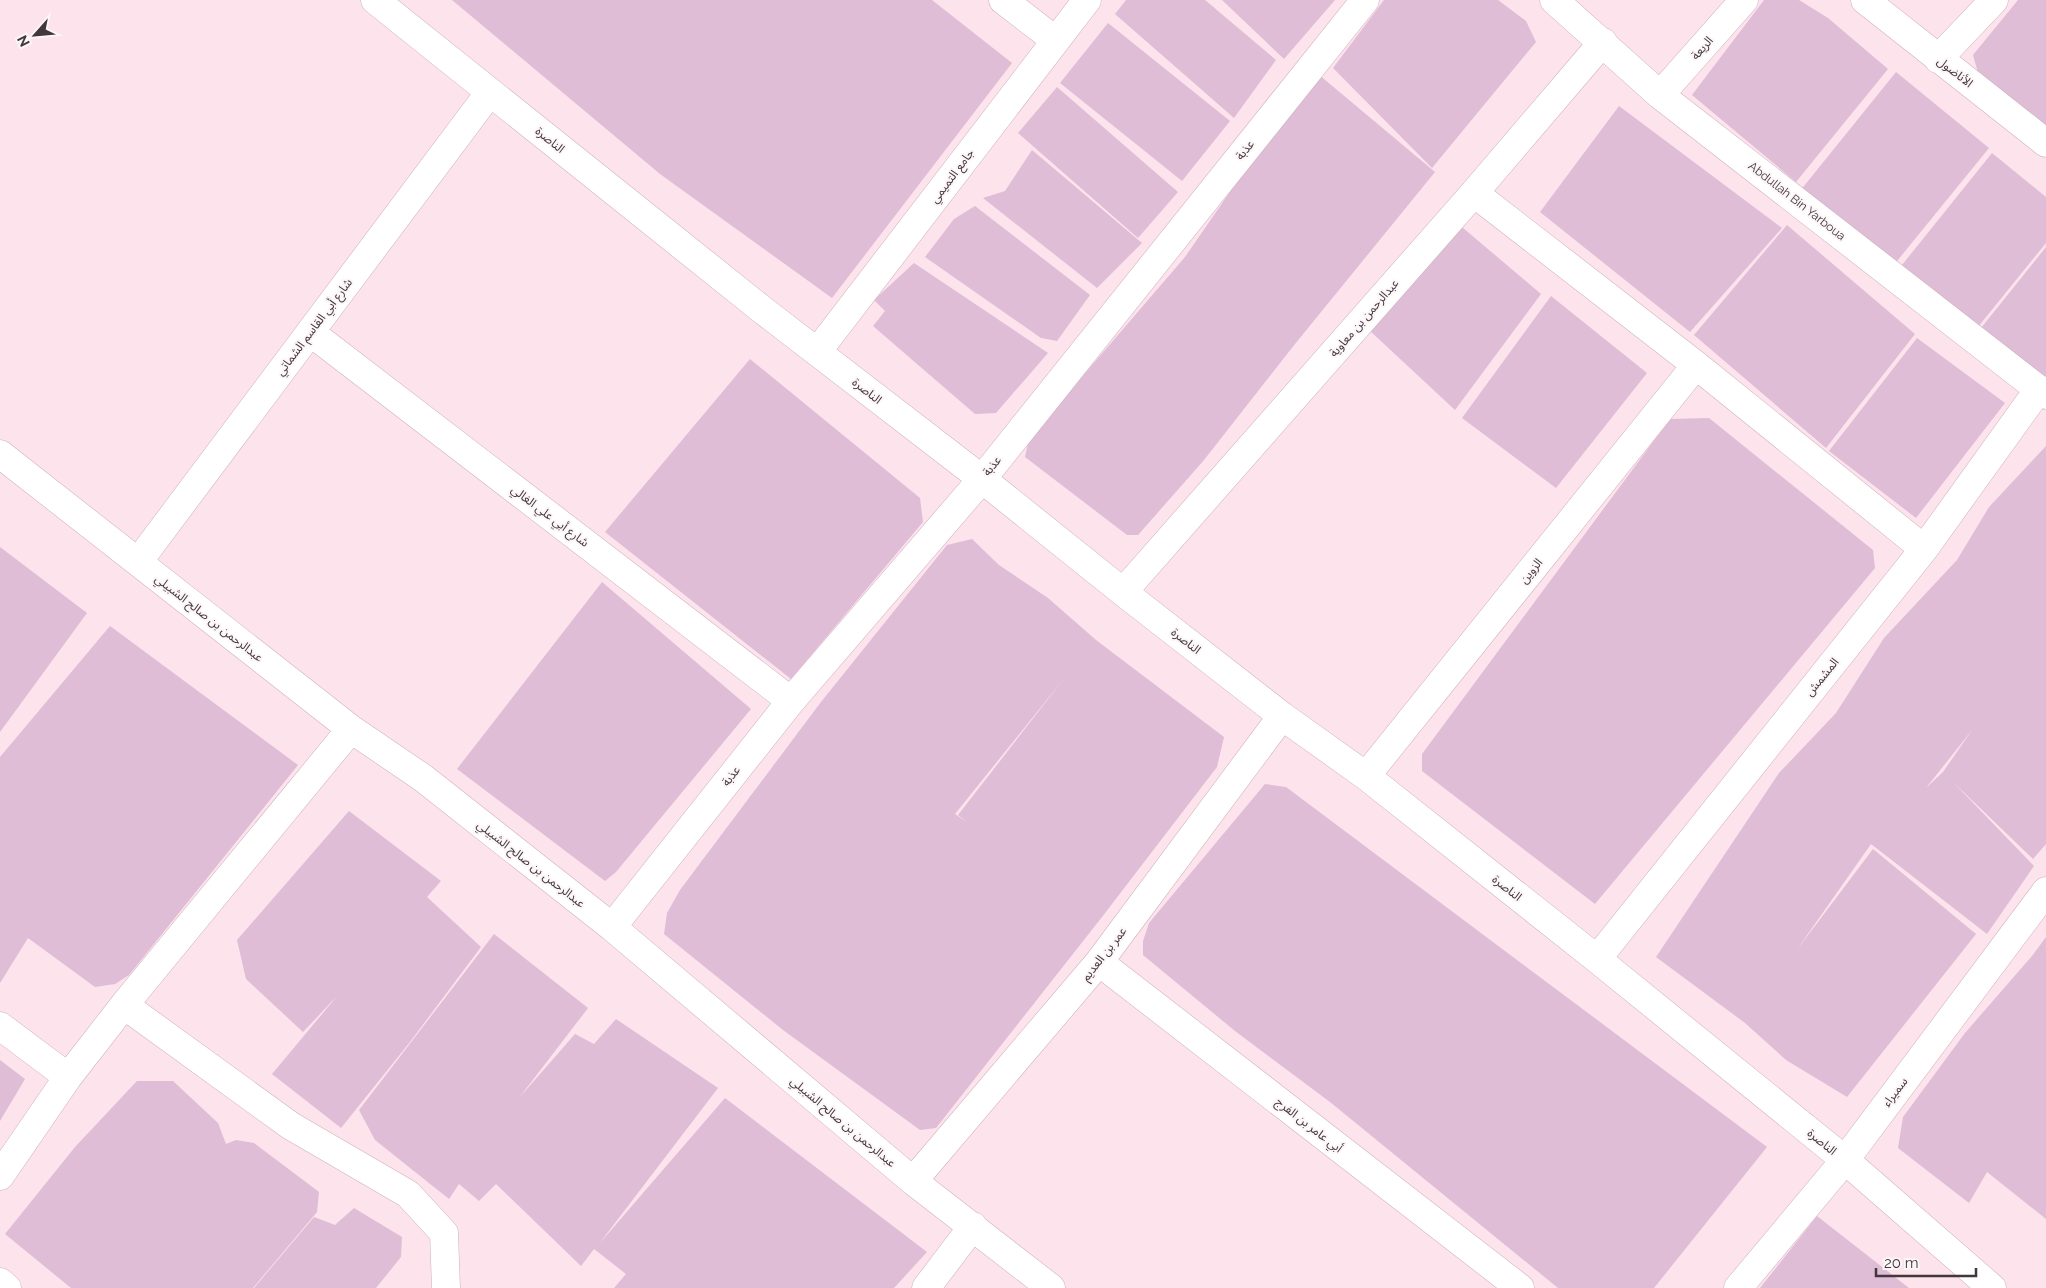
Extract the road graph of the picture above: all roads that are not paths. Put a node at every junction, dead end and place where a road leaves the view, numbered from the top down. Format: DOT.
graph roads {
  1 [pos="375,0"];
  2 [pos="1003,0"];
  3 [pos="1087,0"];
  4 [pos="1365,0"];
  5 [pos="1554,0"];
  6 [pos="1744,0"];
  7 [pos="1864,0"];
  8 [pos="1994,0"];
  9 [pos="1055,40"];
  10 [pos="1603,42"];
  11 [pos="1938,59"];
  12 [pos="490,92"];
  13 [pos="1660,95"];
  14 [pos="2046,144"];
  15 [pos="1474,193"];
  16 [pos="310,332"];
  17 [pos="817,352"];
  18 [pos="1696,365"];
  19 [pos="2042,392"];
  20 [pos="0,454"];
  21 [pos="982,479"];
  22 [pos="1924,550"];
  23 [pos="138,562"];
  24 [pos="1123,592"];
  25 [pos="791,701"];
  26 [pos="1282,716"];
  27 [pos="351,729"];
  28 [pos="1366,776"];
  29 [pos="2046,891"];
  30 [pos="612,927"];
  31 [pos="1597,959"];
  32 [pos="1099,962"];
  33 [pos="124,1005"];
  34 [pos="0,1026"];
  35 [pos="68,1077"];
  36 [pos="1845,1160"];
  37 [pos="0,1176"];
  38 [pos="913,1181"];
  39 [pos="973,1226"];
  40 [pos="0,1282"];
  41 [pos="7,1288"];
  42 [pos="446,1288"];
  43 [pos="926,1288"];
  44 [pos="1051,1288"];
  45 [pos="1520,1288"];
  46 [pos="1738,1288"];
  47 [pos="1992,1288"];
  1 -- 12 [label="street, الناصرة"];
  2 -- 9 [label="street"];
  3 -- 9 [label="street, جامع التميمي"];
  4 -- 21 [label="street, عذبة"];
  5 -- 10 [label="street, Abdullah Bin Yarboua"];
  6 -- 13 [label="street, الريعة"];
  7 -- 11 [label="street, الأناضول"];
  8 -- 11 [label="street"];
  9 -- 17 [label="street, جامع التميمي"];
  10 -- 13 [label="street, Abdullah Bin Yarboua"];
  10 -- 15 [label="street, عبدالرحمن بن معاوية"];
  11 -- 14 [label="street, الأناضول"];
  12 -- 16 [label="street, شارع أبي القاسم الشماتي"];
  12 -- 17 [label="street, الناصرة"];
  13 -- 19 [label="street, Abdullah Bin Yarboua"];
  15 -- 18 [label="street"];
  15 -- 24 [label="street, عبدالرحمن بن معاوية"];
  16 -- 23 [label="street, شارع أبي القاسم الشماتي"];
  16 -- 25 [label="street, شارع أبي علي الغالي"];
  17 -- 21 [label="street, الناصرة"];
  18 -- 22 [label="street"];
  18 -- 28 [label="street, الزوين"];
  19 -- 22 [label="street, المشمش"];
  20 -- 23 [label="street, عبدالرحمن بن صالح الشبيلي"];
  21 -- 24 [label="street, الناصرة"];
  21 -- 25 [label="street, عذبة"];
  22 -- 31 [label="street, المشمش"];
  23 -- 27 [label="street, عبدالرحمن بن صالح الشبيلي"];
  24 -- 26 [label="street, الناصرة"];
  25 -- 30 [label="street, عذبة"];
  26 -- 28 [label="street, الناصرة"];
  26 -- 32 [label="street, عمر بن العديم"];
  27 -- 30 [label="street, عبدالرحمن بن صالح الشبيلي"];
  27 -- 33 [label="street"];
  28 -- 31 [label="street, الناصرة"];
  29 -- 36 [label="street, سميراء"];
  30 -- 38 [label="street, عبدالرحمن بن صالح الشبيلي"];
  31 -- 36 [label="street, الناصرة"];
  32 -- 38 [label="street, عمر بن العديم"];
  32 -- 45 [label="street, أبي عامر بن الفرج"];
  33 -- 35 [label="street"];
  33 -- 42 [label="street"];
  34 -- 35 [label="street"];
  35 -- 37 [label="street"];
  36 -- 46 [label="street, سميراء"];
  36 -- 47 [label="street, الناصرة"];
  38 -- 39 [label="street, عبدالرحمن بن صالح الشبيلي"];
  39 -- 43 [label="street"];
  39 -- 44 [label="street, عبدالرحمن بن صالح الشبيلي"];
  40 -- 41 [label="street"];
}
